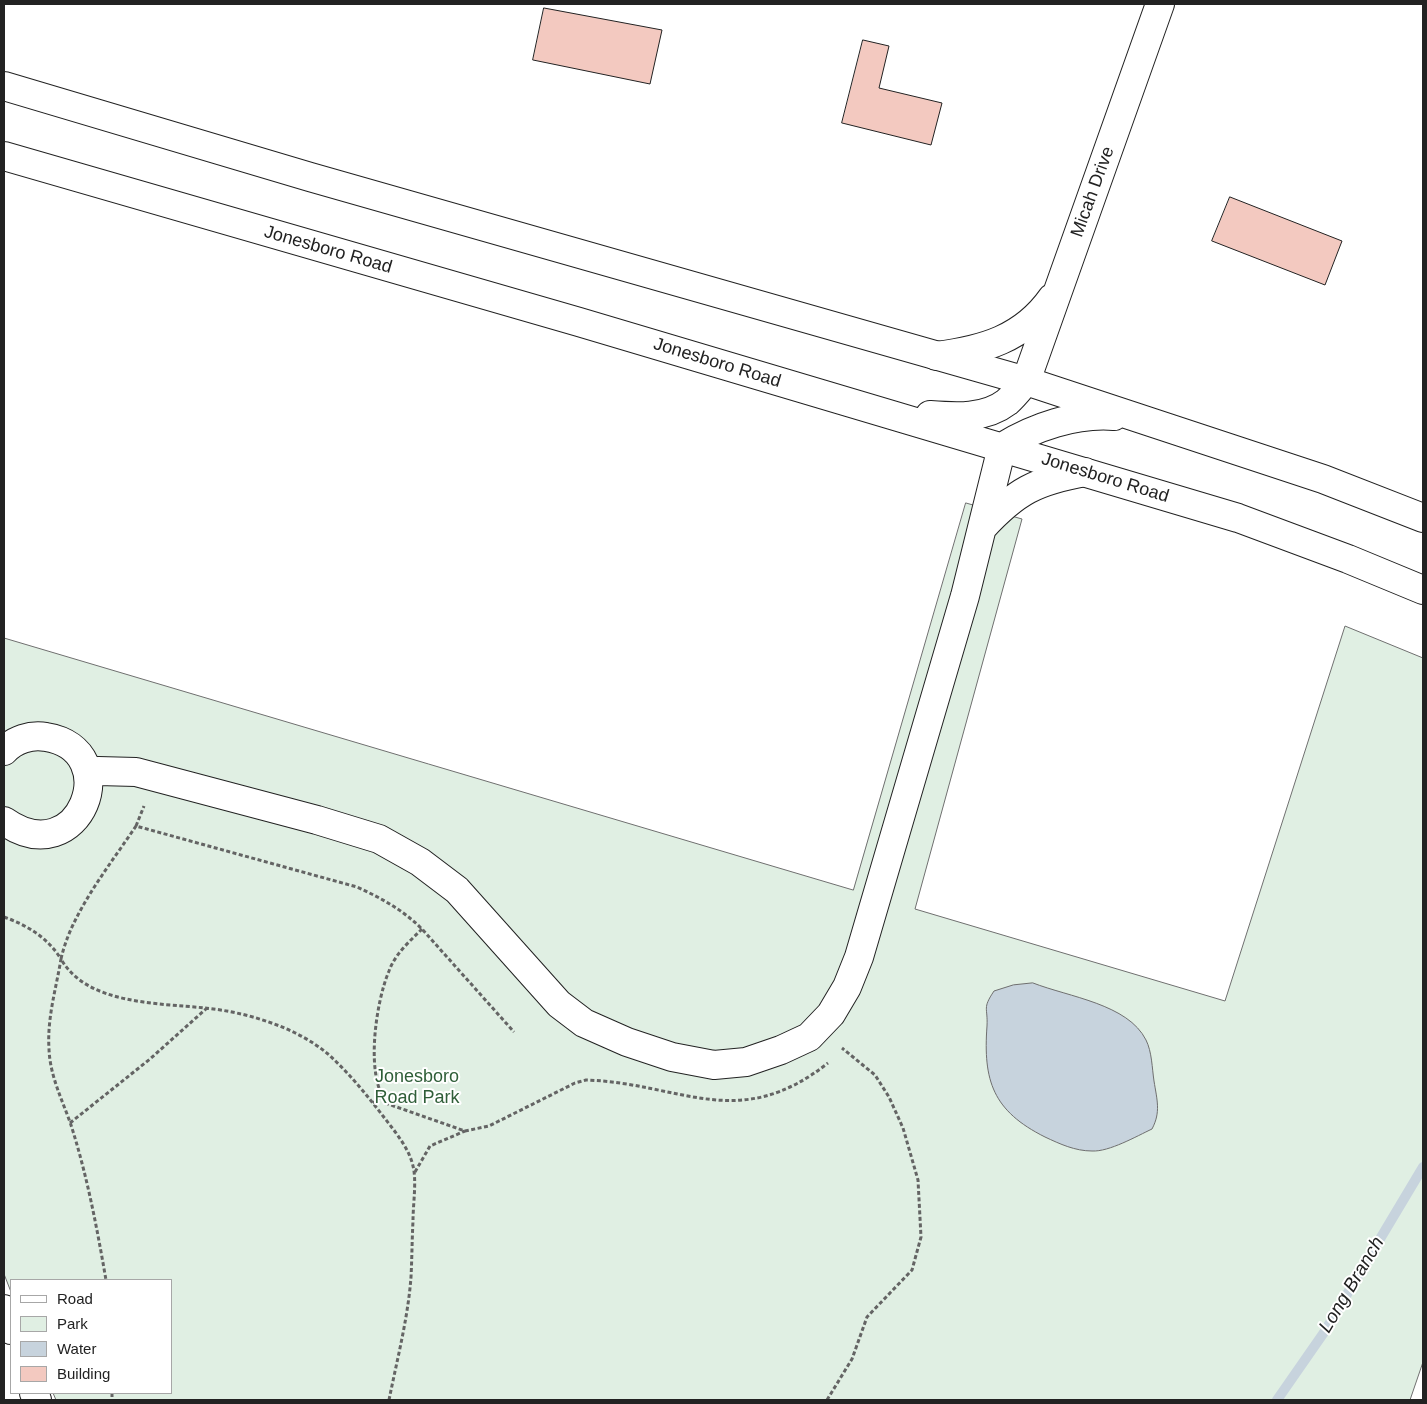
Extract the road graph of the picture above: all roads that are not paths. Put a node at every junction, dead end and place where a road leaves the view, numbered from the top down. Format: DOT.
graph roads {
  1 [pos="1160,4"];
  2 [pos="4,86"];
  3 [pos="4,156"];
  4 [pos="1060,287"];
  5 [pos="936,356"];
  6 [pos="1026,381"];
  7 [pos="878,410"];
  8 [pos="1138,418"];
  9 [pos="1002,447"];
  10 [pos="1085,472"];
  11 [pos="1423,518"];
  12 [pos="982,528"];
  13 [pos="1423,590"];
  14 [pos="4,751"];
  15 [pos="88,773"];
  16 [pos="4,821"];
  17 [pos="4,1309"];
  18 [pos="10,1327"];
  1 -- 4 [label="main road, Micah Drive"];
  2 -- 5 [label="main road"];
  3 -- 7 [label="main road, Jonesboro Road"];
  4 -- 5 [label="main road"];
  4 -- 6 [label="main road, Micah Drive"];
  5 -- 6 [label="main road"];
  6 -- 7 [label="main road"];
  6 -- 8 [label="main road"];
  7 -- 9 [label="main road, Jonesboro Road"];
  8 -- 9 [label="main road"];
  8 -- 11 [label="main road"];
  9 -- 10 [label="main road, Jonesboro Road"];
  9 -- 12 [label="main road"];
  10 -- 12 [label="main road"];
  10 -- 13 [label="main road, Jonesboro Road"];
  12 -- 15 [label="main road"];
  14 -- 15 [label="main road"];
  15 -- 16 [label="main road"];
  17 -- 18 [label="main road"];
}
